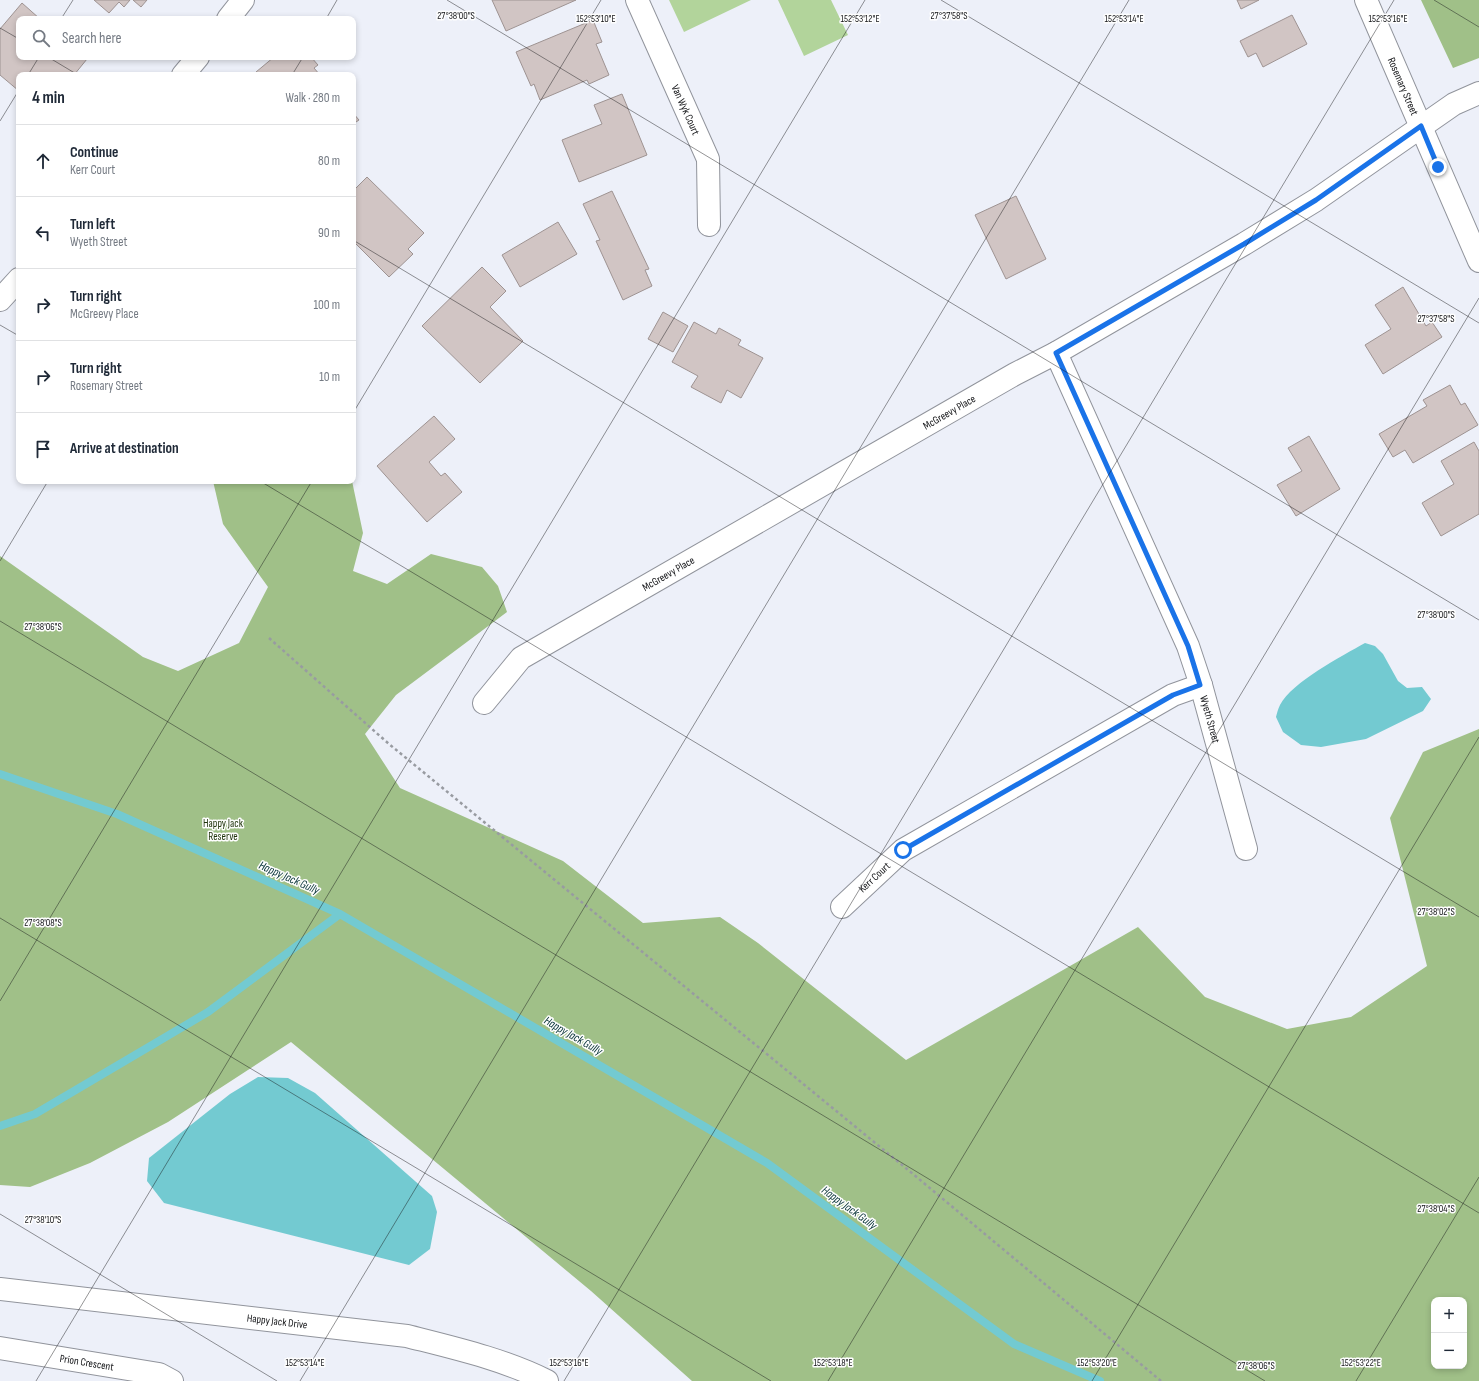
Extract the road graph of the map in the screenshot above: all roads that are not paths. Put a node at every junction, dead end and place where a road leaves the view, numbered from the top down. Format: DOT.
graph roads {
  1 [pos="243,0"];
  2 [pos="637,0"];
  3 [pos="1366,0"];
  4 [pos="230,16"];
  5 [pos="196,60"];
  6 [pos="186,72"];
  7 [pos="1479,93"];
  8 [pos="1421,126"];
  9 [pos="709,225"];
  10 [pos="1479,261"];
  11 [pos="16,282"];
  12 [pos="0,300"];
  13 [pos="1056,353"];
  14 [pos="1200,685"];
  15 [pos="484,703"];
  16 [pos="1246,849"];
  17 [pos="842,907"];
  18 [pos="0,1289"];
  19 [pos="0,1348"];
  20 [pos="172,1381"];
  21 [pos="547,1381"];
  1 -- 4 [label="street"];
  2 -- 9 [label="street, Van Wyk Court"];
  3 -- 8 [label="street, Rosemary Street"];
  5 -- 6 [label="street"];
  7 -- 8 [label="street, McGreevy Place"];
  8 -- 10 [label="street, Rosemary Street"];
  8 -- 13 [label="street, McGreevy Place"];
  11 -- 12 [label="street"];
  13 -- 14 [label="street, Wyeth Street"];
  13 -- 15 [label="street, McGreevy Place"];
  14 -- 16 [label="street, Wyeth Street"];
  14 -- 17 [label="street, Kerr Court"];
  18 -- 21 [label="street, Happy Jack Drive"];
  19 -- 20 [label="street, Prion Crescent"];
}
